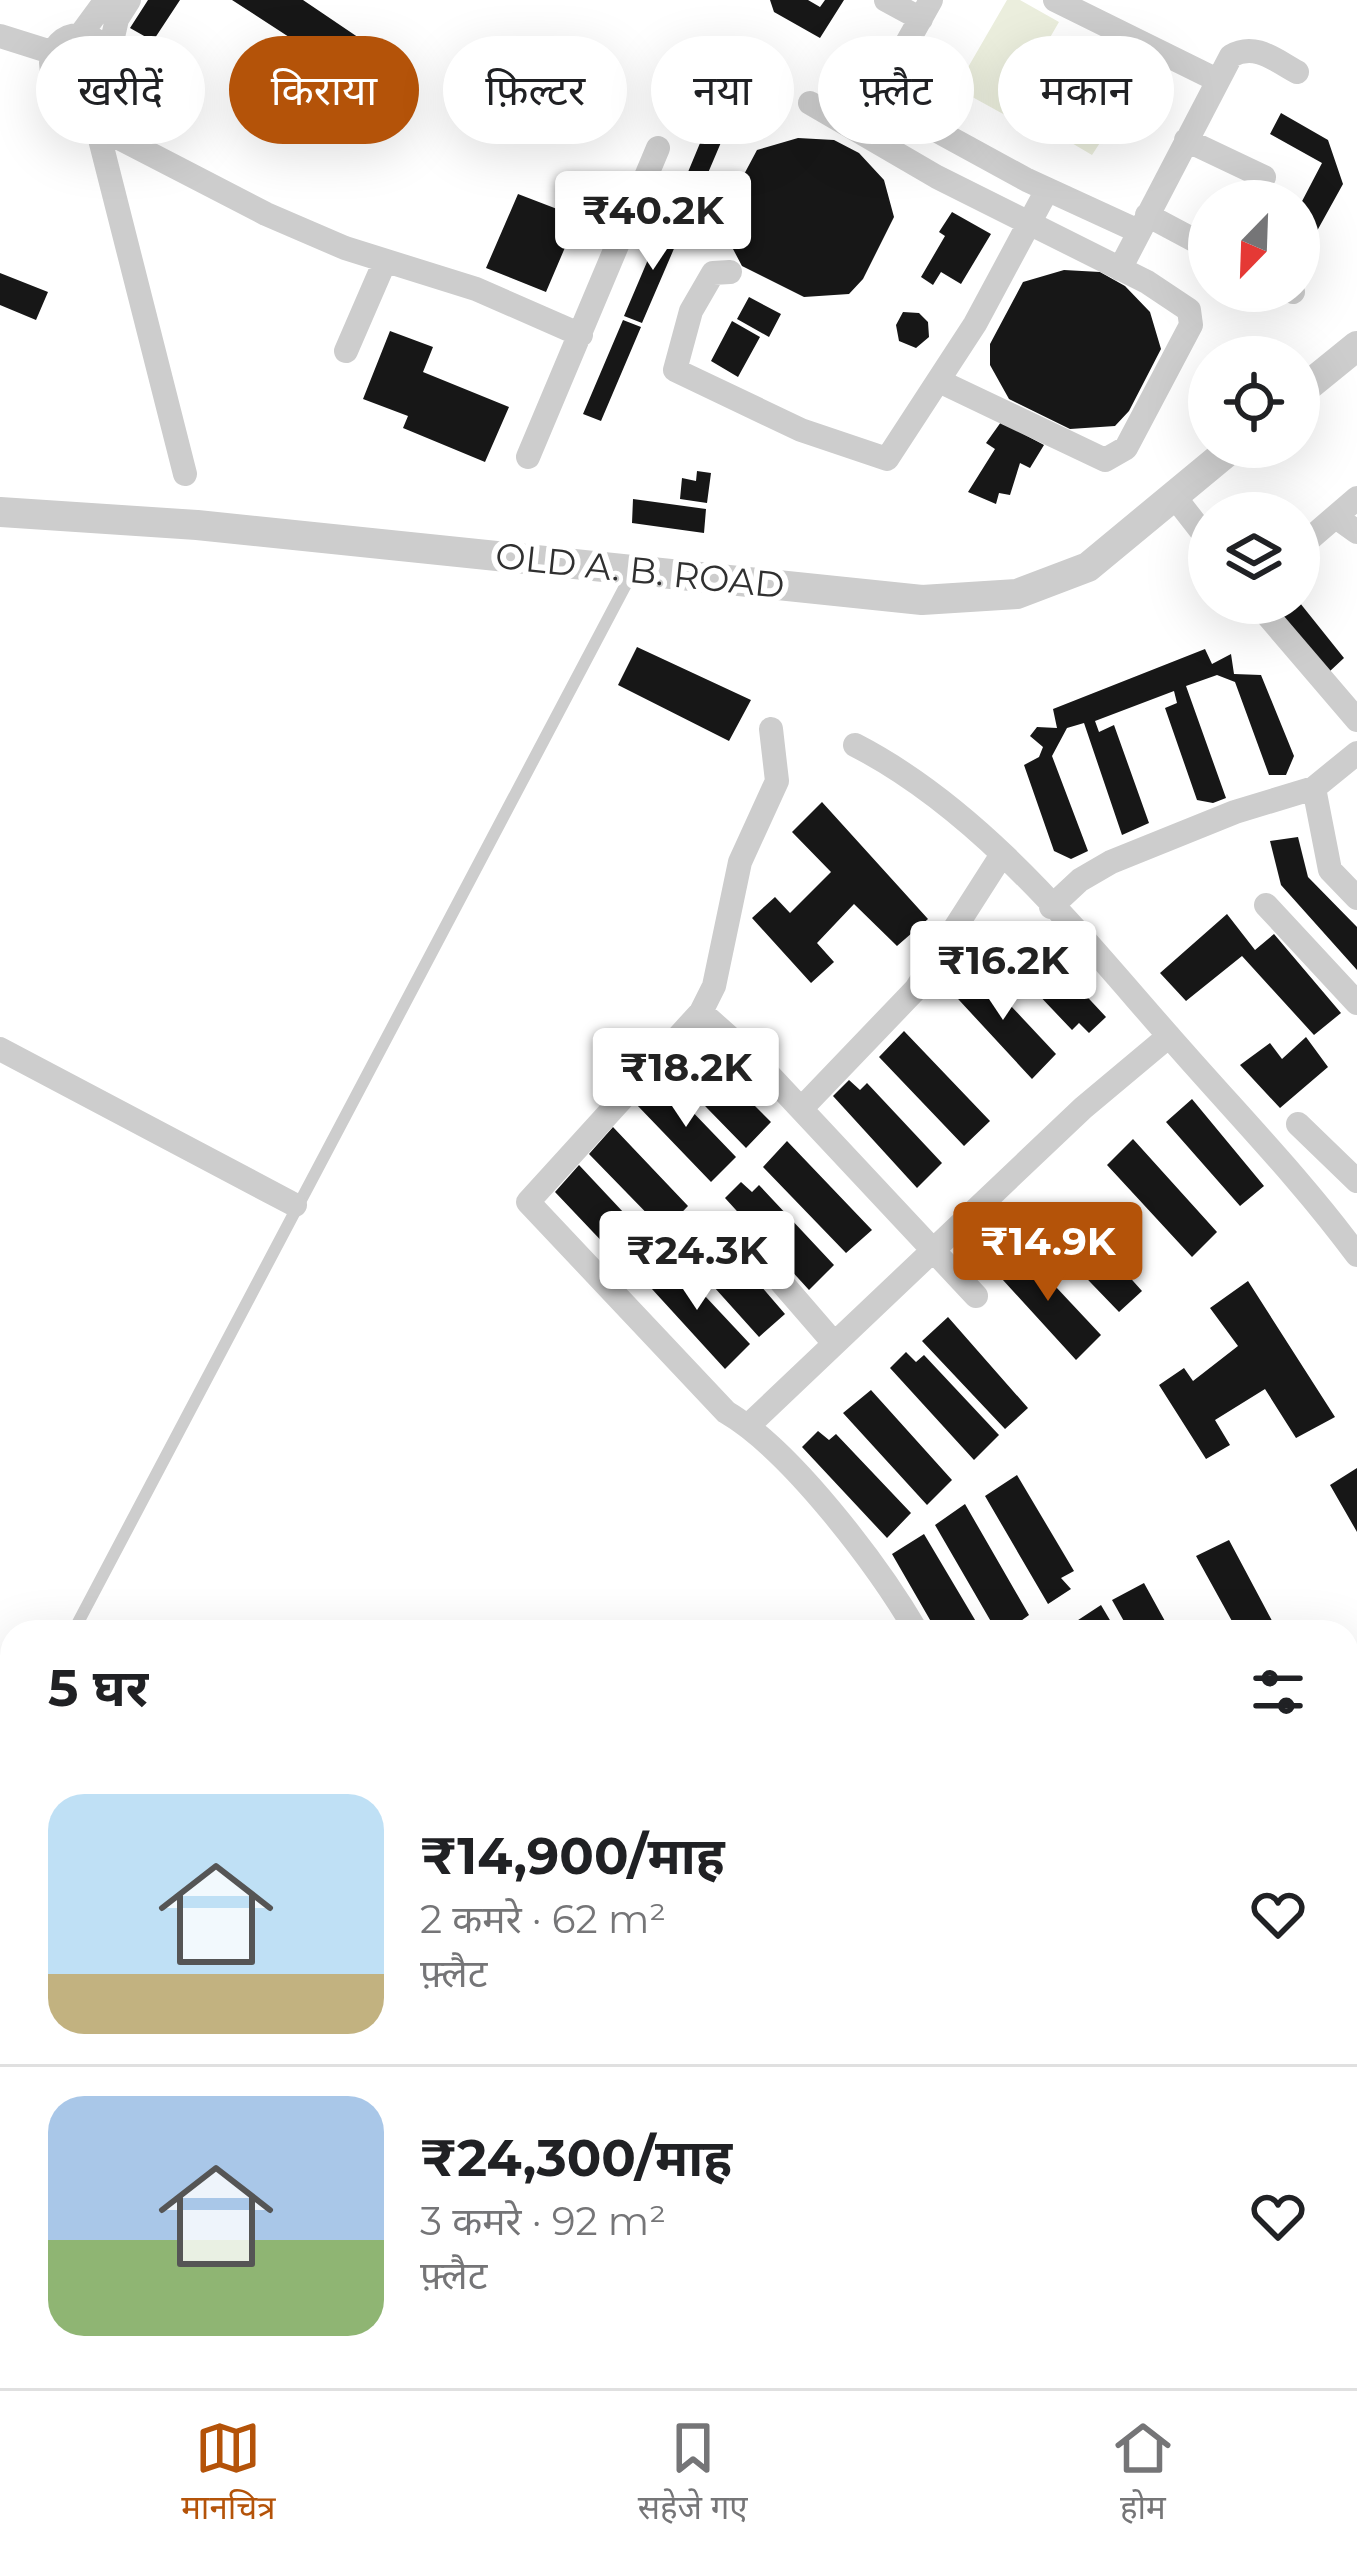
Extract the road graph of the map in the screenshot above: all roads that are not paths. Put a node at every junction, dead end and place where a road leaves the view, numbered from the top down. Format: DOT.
graph roads {
  1 [pos="106,0"];
  2 [pos="129,0"];
  3 [pos="886,0"];
  4 [pos="1055,0"];
  5 [pos="926,9"];
  6 [pos="81,34"];
  7 [pos="0,36"];
  8 [pos="75,36"];
  9 [pos="87,36"];
  10 [pos="113,36"];
  11 [pos="911,36"];
  12 [pos="36,47"];
  13 [pos="1297,72"];
  14 [pos="1215,80"];
  15 [pos="810,103"];
  16 [pos="818,108"];
  17 [pos="1186,140"];
  18 [pos="101,144"];
  19 [pos="131,144"];
  20 [pos="883,144"];
  21 [pos="962,144"];
  22 [pos="658,148"];
  23 [pos="1264,177"];
  24 [pos="1047,190"];
  25 [pos="595,194"];
  26 [pos="630,213"];
  27 [pos="1143,223"];
  28 [pos="1029,225"];
  29 [pos="1188,240"];
  30 [pos="385,261"];
  31 [pos="1120,268"];
  32 [pos="730,272"];
  33 [pos="581,334"];
  34 [pos="1357,346"];
  35 [pos="346,351"];
  36 [pos="1320,376"];
  37 [pos="939,381"];
  38 [pos="528,457"];
  39 [pos="1208,468"];
  40 [pos="185,474"];
  41 [pos="1174,496"];
  42 [pos="1357,498"];
  43 [pos="0,512"];
  44 [pos="1188,514"];
  45 [pos="1346,524"];
  46 [pos="634,568"];
  47 [pos="1277,624"];
  48 [pos="1352,703"];
  49 [pos="771,729"];
  50 [pos="855,745"];
  51 [pos="1357,753"];
  52 [pos="1314,788"];
  53 [pos="1001,856"];
  54 [pos="1357,898"];
  55 [pos="1266,905"];
  56 [pos="1052,908"];
  57 [pos="1357,1003"];
  58 [pos="700,1012"];
  59 [pos="1168,1036"];
  60 [pos="0,1048"];
  61 [pos="801,1109"];
  62 [pos="1298,1124"];
  63 [pos="1357,1185"];
  64 [pos="296,1205"];
  65 [pos="1334,1205"];
  66 [pos="737,1231"];
  67 [pos="934,1250"];
  68 [pos="1357,1255"];
  69 [pos="976,1297"];
  70 [pos="833,1342"];
  71 [pos="750,1424"];
  72 [pos="79,1620"];
  73 [pos="908,1620"];
  1 -- 6 [label="street"];
  2 -- 10 [label="street"];
  3 -- 5 [label="street"];
  4 -- 14 [label="street"];
  5 -- 11 [label="street"];
  6 -- 8 [label="street"];
  6 -- 9 [label="street"];
  7 -- 12 [label="street"];
  13 -- 14 [label="street"];
  14 -- 17 [label="street"];
  15 -- 16 [label="street"];
  17 -- 23 [label="street"];
  17 -- 27 [label="street"];
  18 -- 40 [label="street"];
  19 -- 30 [label="street"];
  20 -- 28 [label="street"];
  21 -- 24 [label="street"];
  22 -- 26 [label="street"];
  24 -- 27 [label="street"];
  24 -- 28 [label="street"];
  25 -- 26 [label="street"];
  26 -- 33 [label="street"];
  27 -- 29 [label="street"];
  27 -- 31 [label="street"];
  28 -- 31 [label="street"];
  28 -- 37 [label="street"];
  30 -- 33 [label="street"];
  30 -- 35 [label="street"];
  31 -- 37 [label="street"];
  32 -- 37 [label="street"];
  33 -- 38 [label="street"];
  34 -- 36 [label="street"];
  39 -- 41 [label="street, OLD A. B. ROAD"];
  41 -- 44 [label="street"];
  41 -- 46 [label="street, OLD A. B. ROAD"];
  42 -- 45 [label="street"];
  43 -- 46 [label="street, OLD A. B. ROAD"];
  46 -- 64 [label="lane"];
  47 -- 48 [label="street"];
  49 -- 58 [label="street"];
  50 -- 53 [label="street"];
  51 -- 52 [label="street"];
  52 -- 54 [label="street"];
  52 -- 56 [label="street"];
  53 -- 56 [label="street"];
  53 -- 61 [label="street"];
  55 -- 57 [label="street"];
  56 -- 59 [label="street"];
  58 -- 61 [label="street"];
  58 -- 71 [label="street"];
  59 -- 67 [label="street"];
  59 -- 68 [label="street"];
  60 -- 64 [label="street"];
  61 -- 67 [label="street"];
  62 -- 63 [label="street"];
  63 -- 65 [label="street"];
  64 -- 72 [label="lane"];
  66 -- 70 [label="street"];
  67 -- 69 [label="street"];
  67 -- 70 [label="street"];
  70 -- 71 [label="street"];
  71 -- 73 [label="street"];
}
